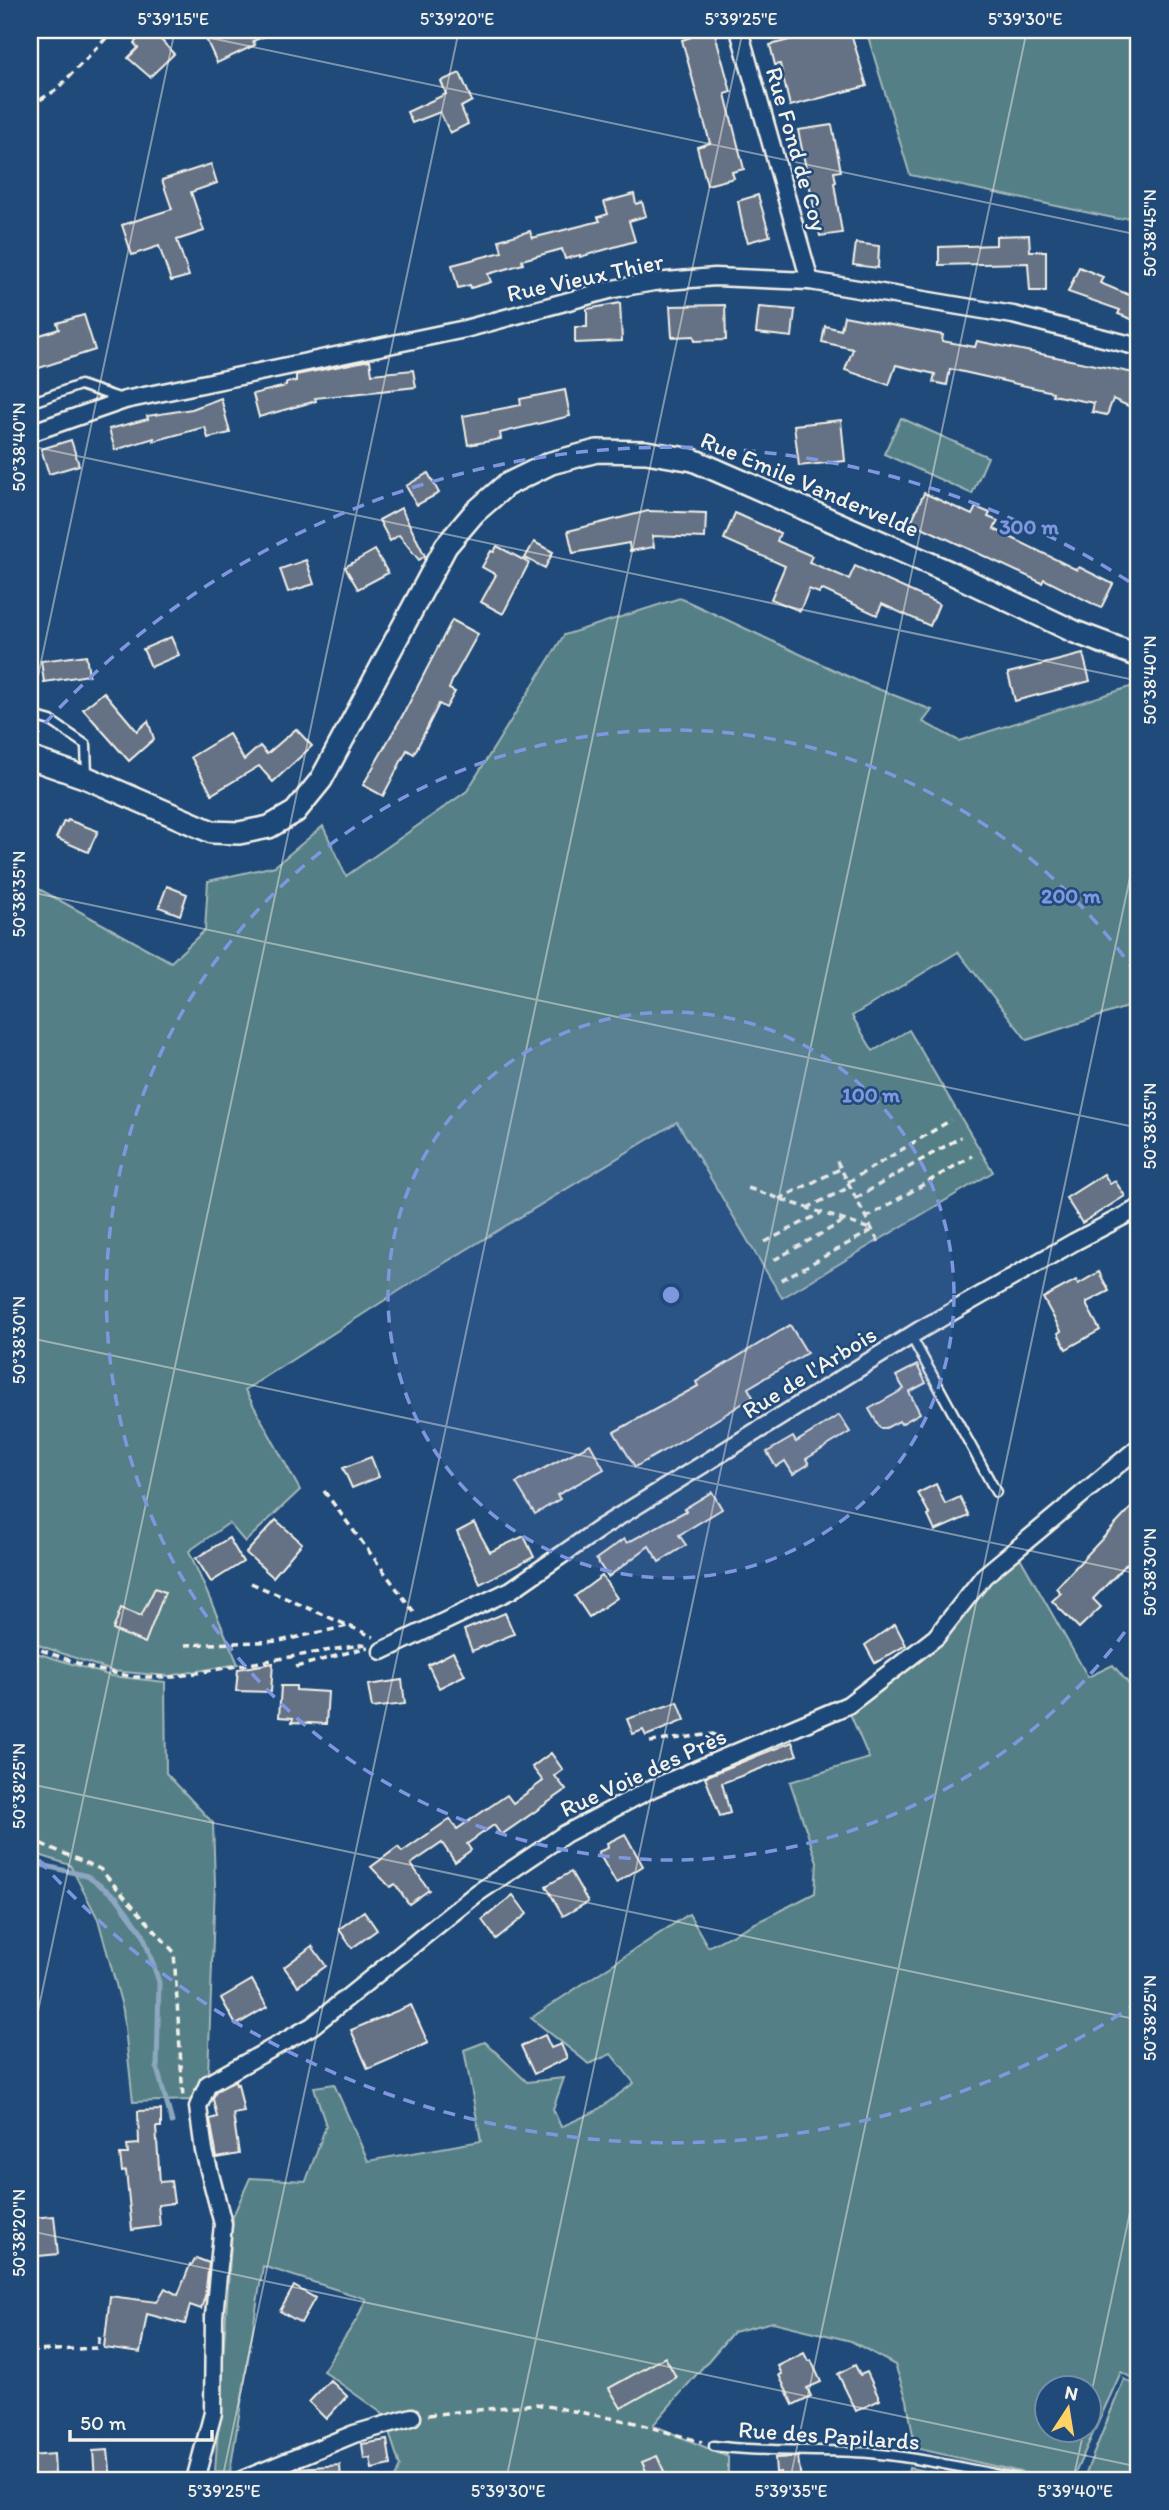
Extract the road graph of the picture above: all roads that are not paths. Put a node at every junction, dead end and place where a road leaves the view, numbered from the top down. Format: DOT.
graph roads {
  1 [pos="739,30"];
  2 [pos="810,281"];
  3 [pos="1139,347"];
  4 [pos="125,400"];
  5 [pos="30,402"];
  6 [pos="30,433"];
  7 [pos="1139,656"];
  8 [pos="30,715"];
  9 [pos="30,758"];
  10 [pos="88,778"];
  11 [pos="1139,1208"];
  12 [pos="911,1336"];
  13 [pos="1139,1447"];
  14 [pos="996,1492"];
  15 [pos="384,1648"];
  16 [pos="412,2417"];
  17 [pos="714,2446"];
  18 [pos="195,2480"];
  19 [pos="242,2480"];
  20 [pos="1024,2480"];
  1 -- 2 [label="street, Rue Fond de Coy"];
  2 -- 3 [label="street, Rue Vieux Thier"];
  2 -- 4 [label="street, Rue Vieux Thier"];
  4 -- 5 [label="lane, Rue Vieux Thier"];
  4 -- 6 [label="street, Rue Vieux Thier"];
  7 -- 10 [label="street, Rue Emile Vandervelde"];
  8 -- 10 [label="lane"];
  9 -- 10 [label="street"];
  11 -- 12 [label="street, Rue de l'Arbois"];
  12 -- 14 [label="lane"];
  12 -- 15 [label="street, Rue de l'Arbois"];
  13 -- 18 [label="street, Rue Voie des Près"];
  16 -- 19 [label="street"];
  17 -- 20 [label="lane, Rue des Papilards"];
}
